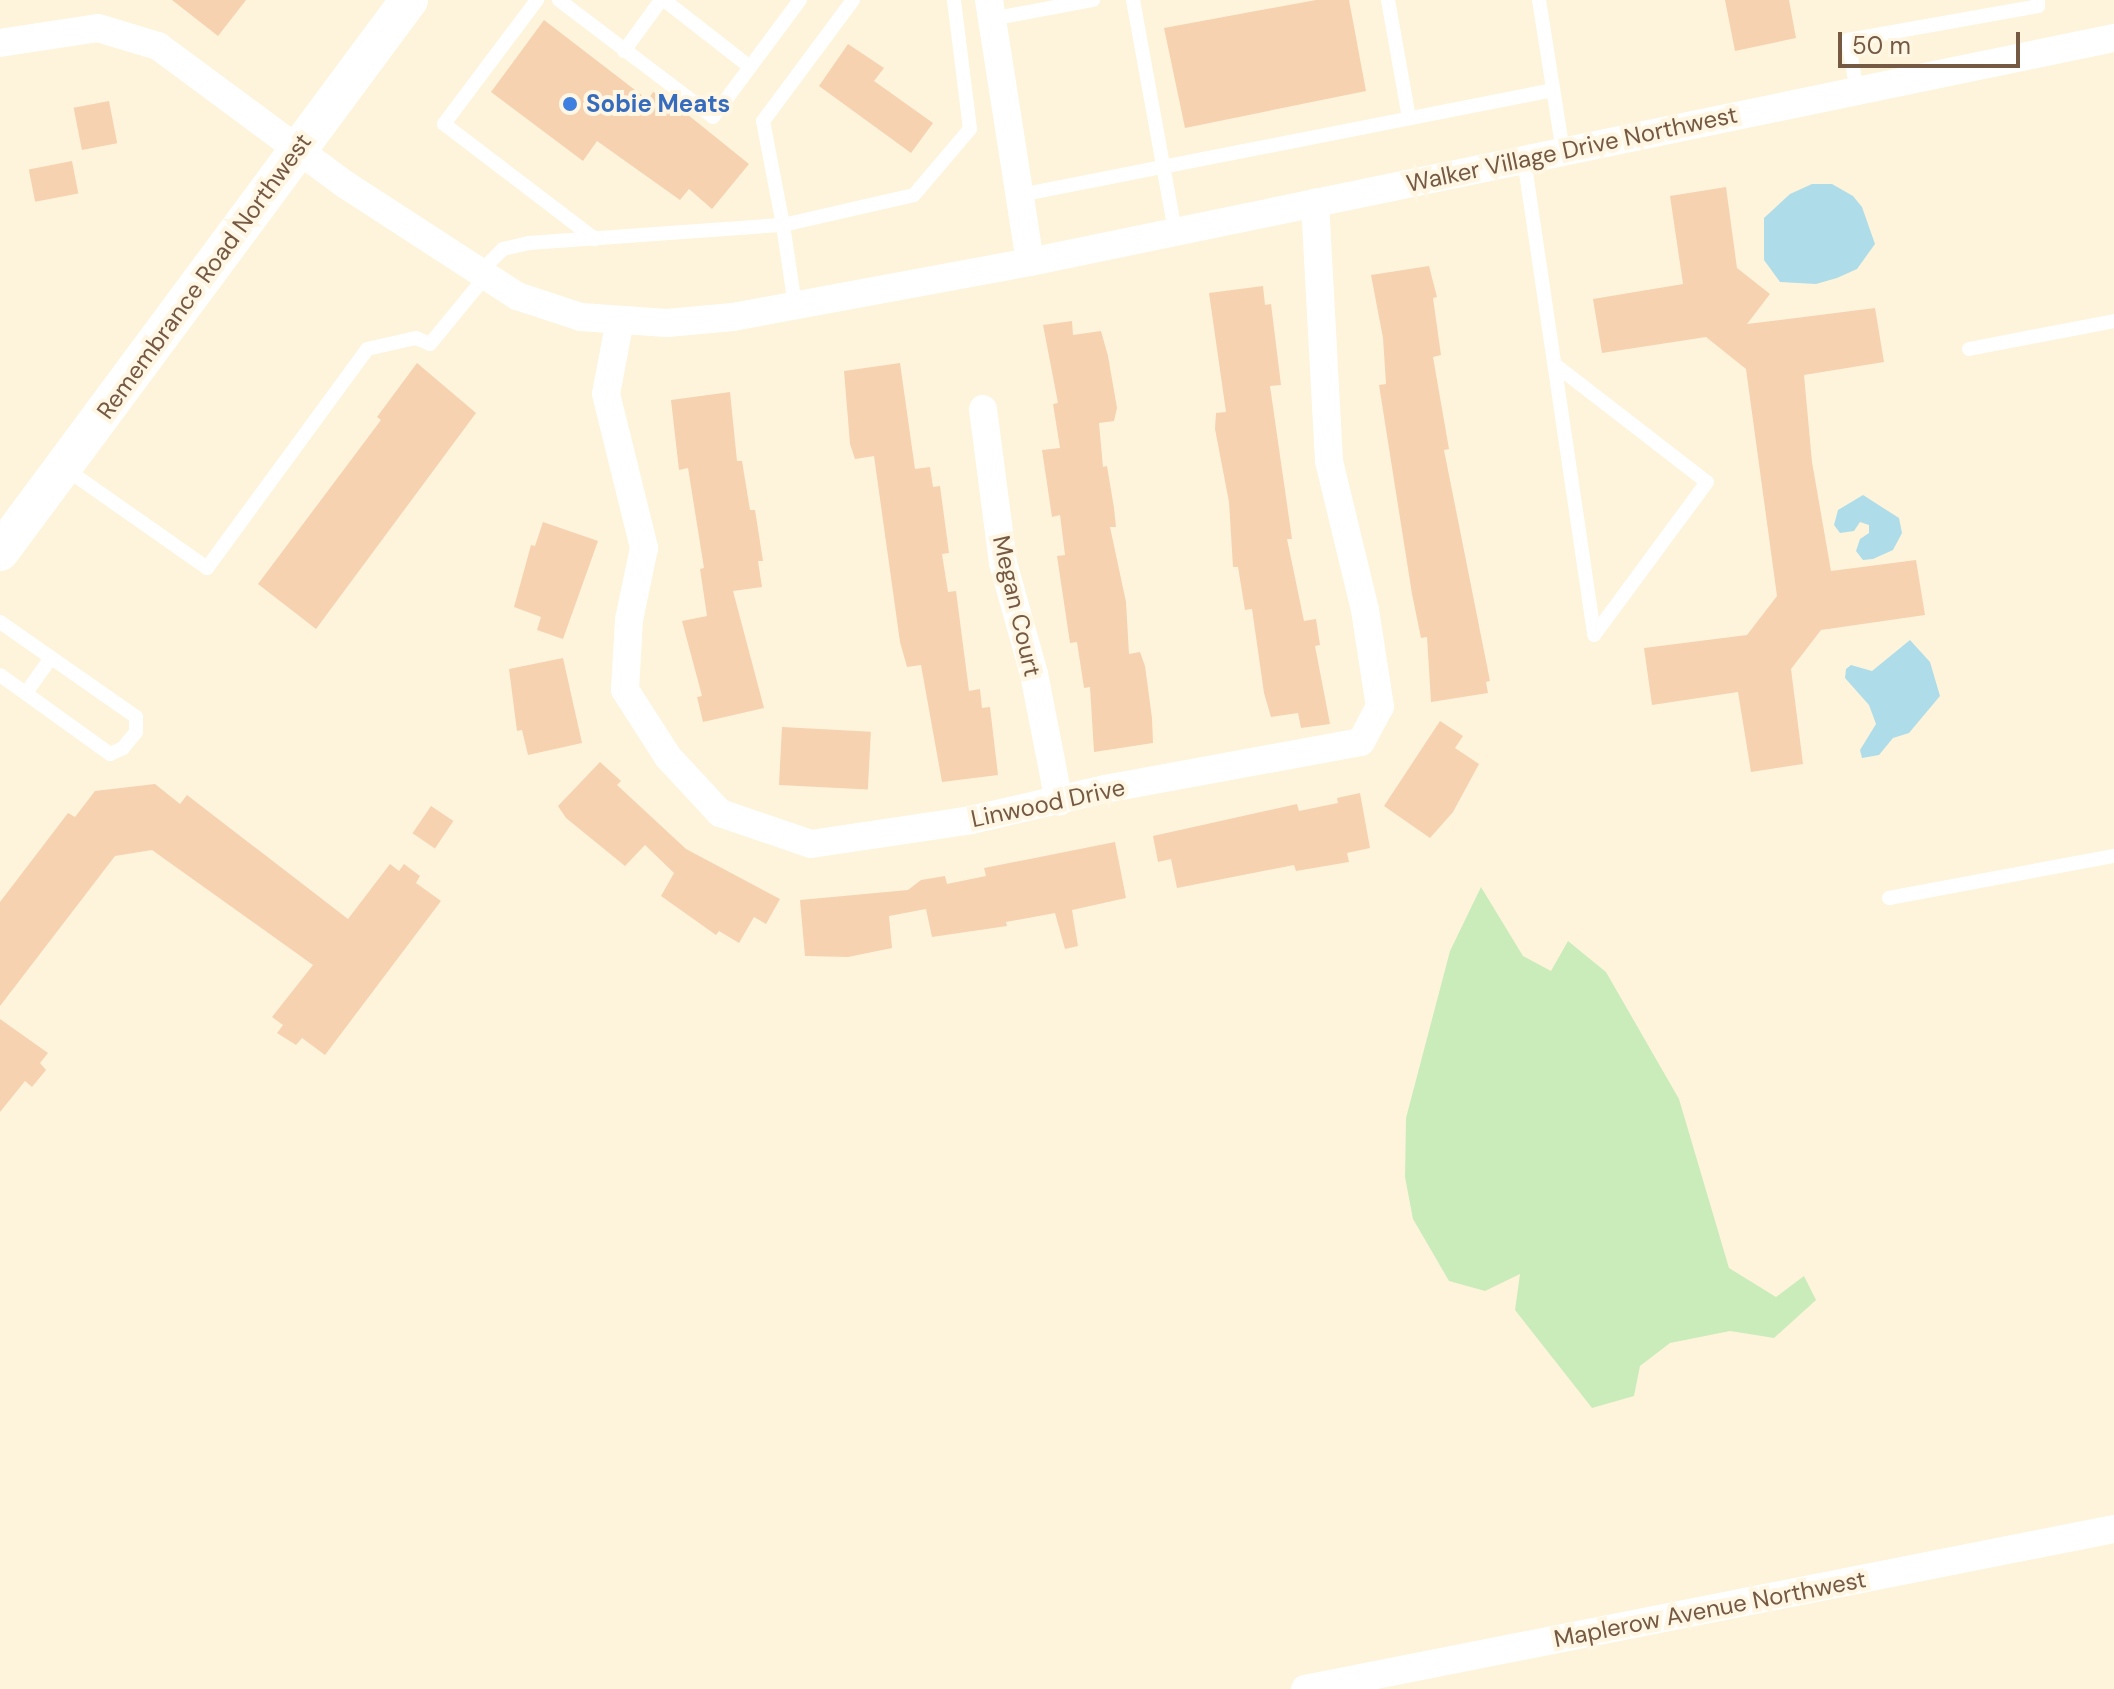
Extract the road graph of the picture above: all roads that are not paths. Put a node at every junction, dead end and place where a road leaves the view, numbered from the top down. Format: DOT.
graph roads {
  1 [pos="409,0"];
  2 [pos="537,0"];
  3 [pos="559,0"];
  4 [pos="662,0"];
  5 [pos="800,0"];
  6 [pos="853,0"];
  7 [pos="954,0"];
  8 [pos="1093,0"];
  9 [pos="1133,0"];
  10 [pos="1388,0"];
  11 [pos="1539,0"];
  12 [pos="2038,0"];
  13 [pos="990,10"];
  14 [pos="2114,38"];
  15 [pos="0,43"];
  16 [pos="624,51"];
  17 [pos="750,67"];
  18 [pos="1553,90"];
  19 [pos="1857,91"];
  20 [pos="1409,118"];
  21 [pos="297,149"];
  22 [pos="1563,151"];
  23 [pos="1524,159"];
  24 [pos="1162,166"];
  25 [pos="1020,195"];
  26 [pos="1315,202"];
  27 [pos="783,225"];
  28 [pos="1175,231"];
  29 [pos="595,239"];
  30 [pos="1030,262"];
  31 [pos="482,275"];
  32 [pos="795,305"];
  33 [pos="620,320"];
  34 [pos="2114,321"];
  35 [pos="1969,349"];
  36 [pos="1558,367"];
  37 [pos="983,409"];
  38 [pos="63,467"];
  39 [pos="0,552"];
  40 [pos="0,622"];
  41 [pos="50,659"];
  42 [pos="0,675"];
  43 [pos="26,693"];
  44 [pos="1059,802"];
  45 [pos="2114,856"];
  46 [pos="1889,898"];
  47 [pos="2114,1529"];
  48 [pos="1305,1689"];
  1 -- 21 [label="main road, Remembrance Road Northwest"];
  2 -- 29 [label="lane"];
  3 -- 16 [label="lane"];
  4 -- 16 [label="lane"];
  4 -- 17 [label="lane"];
  5 -- 17 [label="lane"];
  6 -- 27 [label="lane"];
  7 -- 27 [label="lane"];
  8 -- 13 [label="lane"];
  9 -- 24 [label="lane"];
  10 -- 20 [label="lane"];
  11 -- 18 [label="lane"];
  12 -- 19 [label="lane"];
  13 -- 25 [label="street"];
  14 -- 19 [label="street, Walker Village Drive Northwest"];
  15 -- 21 [label="street, Walker Village Drive Northwest"];
  16 -- 17 [label="lane"];
  18 -- 20 [label="lane"];
  18 -- 22 [label="lane"];
  19 -- 22 [label="street, Walker Village Drive Northwest"];
  20 -- 24 [label="lane"];
  21 -- 31 [label="street, Walker Village Drive Northwest"];
  21 -- 38 [label="main road, Remembrance Road Northwest"];
  22 -- 23 [label="street, Walker Village Drive Northwest"];
  23 -- 26 [label="street, Walker Village Drive Northwest"];
  23 -- 36 [label="lane"];
  24 -- 25 [label="lane"];
  24 -- 28 [label="lane"];
  25 -- 30 [label="street"];
  26 -- 28 [label="street, Walker Village Drive Northwest"];
  26 -- 44 [label="street, Linwood Drive"];
  27 -- 29 [label="lane"];
  27 -- 32 [label="lane"];
  28 -- 30 [label="street, Walker Village Drive Northwest"];
  29 -- 31 [label="lane"];
  30 -- 32 [label="street, Walker Village Drive Northwest"];
  31 -- 33 [label="street, Walker Village Drive Northwest"];
  31 -- 38 [label="lane"];
  32 -- 33 [label="street, Walker Village Drive Northwest"];
  33 -- 44 [label="street, Linwood Drive"];
  34 -- 35 [label="lane"];
  36 -- 36 [label="lane"];
  37 -- 44 [label="street, Megan Court"];
  38 -- 39 [label="main road, Remembrance Road Northwest"];
  40 -- 41 [label="lane"];
  41 -- 43 [label="lane"];
  41 -- 43 [label="lane"];
  42 -- 43 [label="lane"];
  45 -- 46 [label="lane"];
  47 -- 48 [label="street, Maplerow Avenue Northwest"];
}
